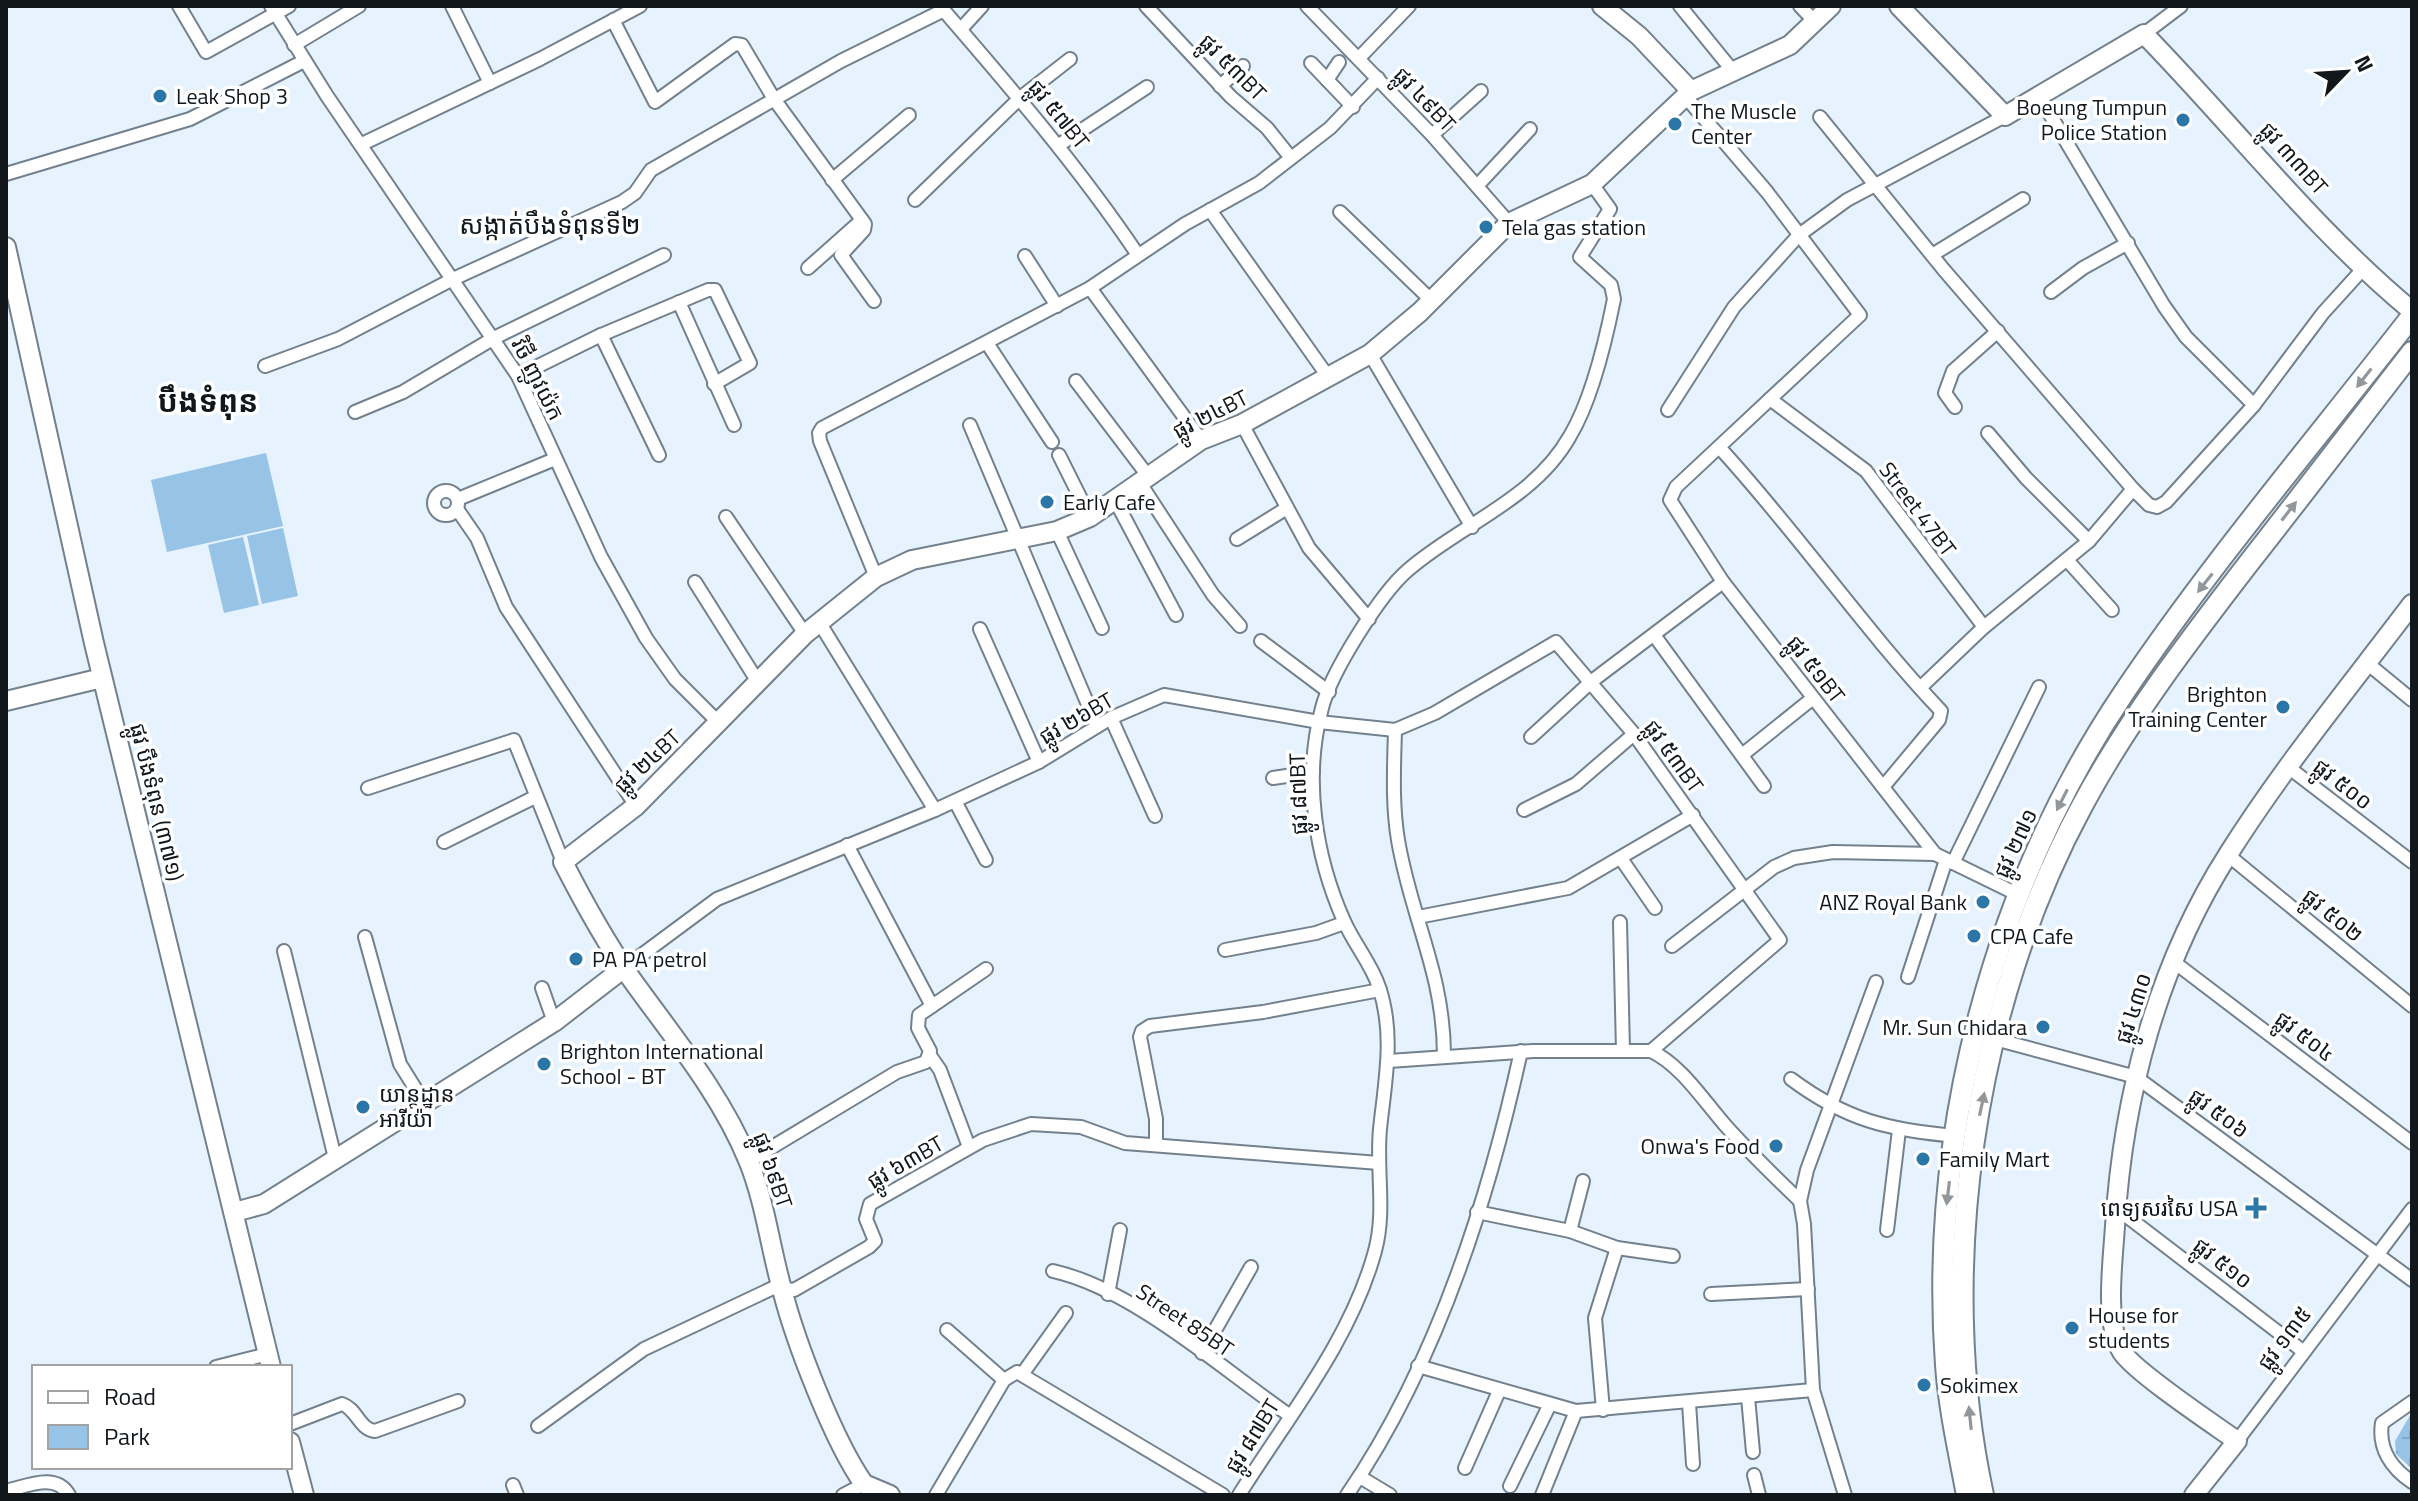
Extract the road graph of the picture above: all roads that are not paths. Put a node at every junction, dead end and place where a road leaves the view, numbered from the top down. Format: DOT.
graph roads {
  1 [pos="179,6"];
  2 [pos="289,6"];
  3 [pos="359,6"];
  4 [pos="452,6"];
  5 [pos="640,6"];
  6 [pos="982,6"];
  7 [pos="1146,6"];
  8 [pos="1409,6"];
  9 [pos="1602,6"];
  10 [pos="1680,6"];
  11 [pos="1800,6"];
  12 [pos="1831,6"];
  13 [pos="1899,6"];
  14 [pos="2181,6"];
  15 [pos="1309,7"];
  16 [pos="942,8"];
  17 [pos="273,10"];
  18 [pos="613,20"];
  19 [pos="1816,23"];
  20 [pos="961,29"];
  21 [pos="2144,34"];
  22 [pos="294,45"];
  23 [pos="1359,58"];
  24 [pos="1070,59"];
  25 [pos="304,61"];
  26 [pos="1339,62"];
  27 [pos="1311,63"];
  28 [pos="1243,66"];
  29 [pos="1732,70"];
  30 [pos="1378,78"];
  31 [pos="1327,80"];
  32 [pos="490,83"];
  33 [pos="1220,86"];
  34 [pos="1147,87"];
  35 [pos="1481,91"];
  36 [pos="1688,94"];
  37 [pos="2039,96"];
  38 [pos="1020,98"];
  39 [pos="774,99"];
  40 [pos="1353,107"];
  41 [pos="909,115"];
  42 [pos="2005,116"];
  43 [pos="1820,117"];
  44 [pos="1530,129"];
  45 [pos="1432,135"];
  46 [pos="362,144"];
  47 [pos="1059,145"];
  48 [pos="1291,158"];
  49 [pos="6,174"];
  50 [pos="832,180"];
  51 [pos="1592,184"];
  52 [pos="1477,186"];
  53 [pos="1875,186"];
  54 [pos="2023,199"];
  55 [pos="915,200"];
  56 [pos="1210,210"];
  57 [pos="1340,212"];
  58 [pos="862,220"];
  59 [pos="1509,223"];
  60 [pos="1799,235"];
  61 [pos="2128,243"];
  62 [pos="6,247"];
  63 [pos="664,255"];
  64 [pos="1138,255"];
  65 [pos="1932,255"];
  66 [pos="1025,256"];
  67 [pos="808,268"];
  68 [pos="2362,270"];
  69 [pos="453,279"];
  70 [pos="1090,288"];
  71 [pos="2051,292"];
  72 [pos="874,301"];
  73 [pos="1432,301"];
  74 [pos="679,302"];
  75 [pos="1057,306"];
  76 [pos="2412,314"];
  77 [pos="1998,331"];
  78 [pos="601,335"];
  79 [pos="494,338"];
  80 [pos="987,343"];
  81 [pos="2412,352"];
  82 [pos="1370,354"];
  83 [pos="265,366"];
  84 [pos="518,376"];
  85 [pos="1329,378"];
  86 [pos="1076,381"];
  87 [pos="714,384"];
  88 [pos="1770,399"];
  89 [pos="2254,405"];
  90 [pos="1955,407"];
  91 [pos="1668,410"];
  92 [pos="355,412"];
  93 [pos="1242,424"];
  94 [pos="734,425"];
  95 [pos="970,425"];
  96 [pos="1988,433"];
  97 [pos="1201,440"];
  98 [pos="1052,442"];
  99 [pos="1719,447"];
  100 [pos="659,455"];
  101 [pos="1059,455"];
  102 [pos="555,459"];
  103 [pos="1144,480"];
  104 [pos="2133,489"];
  105 [pos="1115,500"];
  106 [pos="1287,508"];
  107 [pos="726,517"];
  108 [pos="1090,517"];
  109 [pos="1472,527"];
  110 [pos="1057,531"];
  111 [pos="1016,539"];
  112 [pos="1237,539"];
  113 [pos="2089,541"];
  114 [pos="2067,560"];
  115 [pos="876,577"];
  116 [pos="695,582"];
  117 [pos="1723,582"];
  118 [pos="2412,604"];
  119 [pos="2112,610"];
  120 [pos="1176,615"];
  121 [pos="1369,619"];
  122 [pos="1240,626"];
  123 [pos="1984,627"];
  124 [pos="812,628"];
  125 [pos="1102,628"];
  126 [pos="980,629"];
  127 [pos="1654,635"];
  128 [pos="1261,641"];
  129 [pos="1566,650"];
  130 [pos="2367,663"];
  131 [pos="102,678"];
  132 [pos="1592,681"];
  133 [pos="758,682"];
  134 [pos="2039,687"];
  135 [pos="1920,688"];
  136 [pos="1329,692"];
  137 [pos="1813,698"];
  138 [pos="2412,700"];
  139 [pos="6,701"];
  140 [pos="1111,718"];
  141 [pos="1319,722"];
  142 [pos="719,723"];
  143 [pos="1097,726"];
  144 [pos="1395,730"];
  145 [pos="1634,734"];
  146 [pos="1531,737"];
  147 [pos="1742,755"];
  148 [pos="1039,762"];
  149 [pos="2288,767"];
  150 [pos="1313,772"];
  151 [pos="1273,778"];
  152 [pos="1764,786"];
  153 [pos="1883,787"];
  154 [pos="368,788"];
  155 [pos="535,797"];
  156 [pos="955,801"];
  157 [pos="636,806"];
  158 [pos="935,810"];
  159 [pos="1524,810"];
  160 [pos="1693,815"];
  161 [pos="1155,816"];
  162 [pos="444,842"];
  163 [pos="847,845"];
  164 [pos="2228,855"];
  165 [pos="1945,859"];
  166 [pos="986,860"];
  167 [pos="1622,860"];
  168 [pos="563,862"];
  169 [pos="2412,862"];
  170 [pos="1744,890"];
  171 [pos="2017,894"];
  172 [pos="1655,908"];
  173 [pos="1418,917"];
  174 [pos="1620,922"];
  175 [pos="1344,923"];
  176 [pos="365,937"];
  177 [pos="1672,946"];
  178 [pos="1225,950"];
  179 [pos="284,951"];
  180 [pos="2174,962"];
  181 [pos="624,968"];
  182 [pos="986,969"];
  183 [pos="1908,977"];
  184 [pos="1876,982"];
  185 [pos="542,988"];
  186 [pos="1380,990"];
  187 [pos="932,1006"];
  188 [pos="2412,1006"];
  189 [pos="554,1022"];
  190 [pos="1986,1036"];
  191 [pos="1521,1051"];
  192 [pos="1623,1051"];
  193 [pos="1651,1051"];
  194 [pos="1444,1056"];
  195 [pos="931,1057"];
  196 [pos="1389,1061"];
  197 [pos="2136,1077"];
  198 [pos="1791,1079"];
  199 [pos="423,1101"];
  200 [pos="1829,1107"];
  201 [pos="1899,1130"];
  202 [pos="1956,1136"];
  203 [pos="2412,1143"];
  204 [pos="1156,1144"];
  205 [pos="969,1147"];
  206 [pos="335,1158"];
  207 [pos="749,1161"];
  208 [pos="1379,1163"];
  209 [pos="1583,1181"];
  210 [pos="1800,1201"];
  211 [pos="2116,1208"];
  212 [pos="2412,1209"];
  213 [pos="235,1212"];
  214 [pos="1477,1212"];
  215 [pos="1120,1230"];
  216 [pos="1887,1230"];
  217 [pos="1570,1231"];
  218 [pos="1617,1248"];
  219 [pos="2379,1254"];
  220 [pos="1673,1256"];
  221 [pos="1251,1267"];
  222 [pos="1053,1271"];
  223 [pos="2412,1280"];
  224 [pos="782,1289"];
  225 [pos="1808,1289"];
  226 [pos="1108,1294"];
  227 [pos="1711,1294"];
  228 [pos="1066,1313"];
  229 [pos="947,1330"];
  230 [pos="2304,1352"];
  231 [pos="1202,1353"];
  232 [pos="269,1360"];
  233 [pos="231,1365"];
  234 [pos="1418,1366"];
  235 [pos="1023,1373"];
  236 [pos="1004,1380"];
  237 [pos="1813,1390"];
  238 [pos="1499,1391"];
  239 [pos="1748,1397"];
  240 [pos="458,1401"];
  241 [pos="2412,1402"];
  242 [pos="1689,1403"];
  243 [pos="1549,1406"];
  244 [pos="1603,1410"];
  245 [pos="1576,1411"];
  246 [pos="1289,1415"];
  247 [pos="292,1423"];
  248 [pos="538,1426"];
  249 [pos="2237,1441"];
  250 [pos="292,1450"];
  251 [pos="1753,1452"];
  252 [pos="1693,1464"];
  253 [pos="1465,1468"];
  254 [pos="1754,1475"];
  255 [pos="1360,1477"];
  256 [pos="2412,1482"];
  257 [pos="864,1484"];
  258 [pos="1510,1486"];
  259 [pos="6,1491"];
  260 [pos="2203,1492"];
  261 [pos="69,1495"];
  262 [pos="304,1495"];
  263 [pos="843,1495"];
  264 [pos="890,1495"];
  265 [pos="936,1495"];
  266 [pos="1223,1495"];
  267 [pos="1239,1495"];
  268 [pos="1347,1495"];
  269 [pos="1390,1495"];
  270 [pos="1542,1495"];
  271 [pos="1759,1495"];
  272 [pos="1845,1495"];
  273 [pos="1967,1495"];
  274 [pos="1983,1495"];
  1 -- 17 [label="street"];
  2 -- 17 [label="street"];
  3 -- 22 [label="street"];
  4 -- 32 [label="street"];
  5 -- 18 [label="street"];
  6 -- 20 [label="street"];
  7 -- 33 [label="street, ផ្លូវ ៥៣BT"];
  8 -- 23 [label="street"];
  9 -- 36 [label="street"];
  10 -- 29 [label="street"];
  11 -- 19 [label="street"];
  12 -- 19 [label="street, ផ្លូវ ២៤BT"];
  13 -- 42 [label="street"];
  14 -- 21 [label="street"];
  15 -- 23 [label="street, ផ្លូវ ៤៩BT"];
  16 -- 20 [label="street, ផ្លូវ ៥៧BT"];
  16 -- 39 [label="street"];
  17 -- 22 [label="street, វិថី ញូវយ៉ក"];
  18 -- 32 [label="street"];
  18 -- 39 [label="street"];
  19 -- 29 [label="street, ផ្លូវ ២៤BT"];
  20 -- 38 [label="street, ផ្លូវ ៥៧BT"];
  21 -- 37 [label="street"];
  21 -- 68 [label="street, ផ្លូវ ៣៣BT"];
  22 -- 25 [label="street, វិថី ញូវយ៉ក"];
  23 -- 30 [label="street, ផ្លូវ ៤៩BT"];
  24 -- 38 [label="street"];
  25 -- 46 [label="street, វិថី ញូវយ៉ក"];
  25 -- 49 [label="street"];
  26 -- 31 [label="street"];
  27 -- 31 [label="street"];
  28 -- 33 [label="street"];
  29 -- 36 [label="street, ផ្លូវ ២៤BT"];
  30 -- 40 [label="street"];
  30 -- 45 [label="street, ផ្លូវ ៤៩BT"];
  31 -- 40 [label="street"];
  32 -- 46 [label="street"];
  33 -- 48 [label="street, ផ្លូវ ៥៣BT"];
  34 -- 47 [label="street"];
  35 -- 45 [label="street"];
  36 -- 51 [label="street, ផ្លូវ ២៤BT"];
  36 -- 60 [label="street"];
  37 -- 42 [label="street"];
  37 -- 61 [label="street"];
  38 -- 47 [label="street, ផ្លូវ ៥៧BT"];
  38 -- 55 [label="street"];
  39 -- 50 [label="street"];
  39 -- 69 [label="street"];
  40 -- 48 [label="street"];
  41 -- 50 [label="street"];
  42 -- 53 [label="street"];
  43 -- 53 [label="street"];
  44 -- 52 [label="street"];
  45 -- 52 [label="street, ផ្លូវ ៤៩BT"];
  46 -- 69 [label="street, វិថី ញូវយ៉ក"];
  47 -- 64 [label="street, ផ្លូវ ៥៧BT"];
  48 -- 56 [label="street"];
  50 -- 58 [label="street"];
  51 -- 59 [label="street, ផ្លូវ ២៤BT"];
  51 -- 109 [label="street, ផ្លូវ ៨៧BT"];
  52 -- 59 [label="street, ផ្លូវ ៤៩BT"];
  53 -- 60 [label="street"];
  53 -- 65 [label="street"];
  54 -- 65 [label="street"];
  56 -- 64 [label="street"];
  56 -- 85 [label="street"];
  57 -- 73 [label="street"];
  58 -- 67 [label="street"];
  58 -- 72 [label="street"];
  59 -- 73 [label="street, ផ្លូវ ២៤BT"];
  60 -- 88 [label="street"];
  60 -- 91 [label="street"];
  61 -- 71 [label="street"];
  61 -- 89 [label="street"];
  62 -- 131 [label="street, ផ្លូវ បឹងទំពុន (៣៧១)"];
  63 -- 79 [label="street"];
  64 -- 70 [label="street"];
  65 -- 77 [label="street"];
  66 -- 75 [label="street"];
  68 -- 76 [label="street, ផ្លូវ ៣៣BT"];
  68 -- 89 [label="street"];
  69 -- 79 [label="street, វិថី ញូវយ៉ក"];
  69 -- 83 [label="street"];
  70 -- 75 [label="street"];
  70 -- 97 [label="street"];
  73 -- 82 [label="street, ផ្លូវ ២៤BT"];
  74 -- 78 [label="street"];
  74 -- 87 [label="street"];
  74 -- 87 [label="street"];
  75 -- 80 [label="street"];
  76 -- 171 [label="main road, ផ្លូវ ២៧១, one-way"];
  77 -- 90 [label="street"];
  77 -- 104 [label="street"];
  78 -- 84 [label="street"];
  78 -- 100 [label="street"];
  79 -- 84 [label="street, វិថី ញូវយ៉ក"];
  79 -- 92 [label="street"];
  80 -- 98 [label="street"];
  80 -- 115 [label="street"];
  190 -- 81 [label="main road, ផ្លូវ ២៧១, one-way"];
  82 -- 85 [label="street, ផ្លូវ ២៤BT"];
  82 -- 109 [label="street"];
  84 -- 102 [label="street, វិថី ញូវយ៉ក"];
  85 -- 93 [label="street, ផ្លូវ ២៤BT"];
  86 -- 103 [label="street"];
  87 -- 94 [label="street"];
  88 -- 99 [label="street"];
  88 -- 123 [label="street, Street 47BT"];
  89 -- 104 [label="street"];
  93 -- 97 [label="street, ផ្លូវ ២៤BT"];
  93 -- 106 [label="street"];
  95 -- 111 [label="street"];
  96 -- 113 [label="street"];
  97 -- 103 [label="street, ផ្លូវ ២៤BT"];
  99 -- 117 [label="street, ផ្លូវ ៥១BT"];
  99 -- 135 [label="street"];
  101 -- 108 [label="street"];
  102 -- 142 [label="street, វិថី ញូវយ៉ក"];
  102 -- 157 [label="street"];
  103 -- 105 [label="street, ផ្លូវ ២៤BT"];
  103 -- 122 [label="street"];
  104 -- 113 [label="street"];
  105 -- 108 [label="street, ផ្លូវ ២៤BT"];
  105 -- 120 [label="street"];
  106 -- 112 [label="street"];
  106 -- 121 [label="street"];
  107 -- 124 [label="street"];
  108 -- 110 [label="street, ផ្លូវ ២៤BT"];
  109 -- 121 [label="street, ផ្លូវ ៨៧BT"];
  110 -- 111 [label="street, ផ្លូវ ២៤BT"];
  110 -- 125 [label="street"];
  111 -- 115 [label="street, ផ្លូវ ២៤BT"];
  111 -- 143 [label="street"];
  113 -- 114 [label="street"];
  114 -- 119 [label="street"];
  114 -- 123 [label="street"];
  115 -- 124 [label="street, ផ្លូវ ២៤BT"];
  116 -- 133 [label="street"];
  117 -- 127 [label="street"];
  117 -- 137 [label="street, ផ្លូវ ៥១BT"];
  118 -- 130 [label="street, ផ្លូវ ៤៣០"];
  121 -- 136 [label="street, ផ្លូវ ៨៧BT"];
  123 -- 135 [label="street"];
  124 -- 133 [label="street, ផ្លូវ ២៤BT"];
  124 -- 158 [label="street"];
  126 -- 148 [label="street"];
  127 -- 132 [label="street"];
  127 -- 147 [label="street"];
  128 -- 136 [label="street"];
  129 -- 132 [label="street, ផ្លូវ ៥៣BT"];
  129 -- 144 [label="street, ផ្លូវ ២៦BT"];
  130 -- 138 [label="street"];
  130 -- 149 [label="street, ផ្លូវ ៤៣០"];
  131 -- 139 [label="street"];
  131 -- 213 [label="street, ផ្លូវ បឹងទំពុន (៣៧១)"];
  132 -- 145 [label="street, ផ្លូវ ៥៣BT"];
  132 -- 146 [label="street"];
  133 -- 142 [label="street, ផ្លូវ ២៤BT"];
  134 -- 165 [label="street"];
  135 -- 153 [label="street"];
  136 -- 141 [label="street, ផ្លូវ ៨៧BT"];
  137 -- 147 [label="street"];
  137 -- 153 [label="street, ផ្លូវ ៥១BT"];
  140 -- 141 [label="street, ផ្លូវ ២៦BT"];
  140 -- 143 [label="street, ផ្លូវ ២៦BT"];
  140 -- 161 [label="street"];
  141 -- 144 [label="street, ផ្លូវ ២៦BT"];
  141 -- 150 [label="street, ផ្លូវ ៨៧BT"];
  142 -- 157 [label="street, ផ្លូវ ២៤BT"];
  143 -- 148 [label="street, ផ្លូវ ២៦BT"];
  144 -- 173 [label="street"];
  145 -- 159 [label="street"];
  145 -- 160 [label="street, ផ្លូវ ៥៣BT"];
  147 -- 152 [label="street"];
  148 -- 156 [label="street, ផ្លូវ ២៦BT"];
  149 -- 164 [label="street, ផ្លូវ ៤៣០"];
  149 -- 169 [label="street, ផ្លូវ ៥០០"];
  150 -- 151 [label="street"];
  150 -- 175 [label="street, ផ្លូវ ៨៧BT"];
  153 -- 165 [label="street, ផ្លូវ ៥១BT"];
  154 -- 155 [label="street, ផ្លូវ ៦៩BT"];
  155 -- 162 [label="street"];
  155 -- 168 [label="street, ផ្លូវ ៦៩BT"];
  156 -- 158 [label="street, ផ្លូវ ២៦BT"];
  156 -- 166 [label="street"];
  157 -- 168 [label="street, ផ្លូវ ២៤BT"];
  158 -- 163 [label="street, ផ្លូវ ២៦BT"];
  160 -- 167 [label="street"];
  160 -- 170 [label="street, ផ្លូវ ៥៣BT"];
  163 -- 181 [label="street, ផ្លូវ ២៦BT"];
  163 -- 187 [label="street"];
  164 -- 180 [label="street, ផ្លូវ ៤៣០"];
  164 -- 188 [label="street, ផ្លូវ ៥០២"];
  165 -- 170 [label="street"];
  165 -- 171 [label="street"];
  165 -- 183 [label="street"];
  167 -- 172 [label="street"];
  167 -- 173 [label="street"];
  168 -- 181 [label="street, ផ្លូវ ៦៩BT"];
  170 -- 177 [label="street"];
  170 -- 193 [label="street, ផ្លូវ ៥៣BT"];
  171 -- 190 [label="main road, ផ្លូវ ២៧១"];
  173 -- 194 [label="street"];
  174 -- 192 [label="street"];
  175 -- 178 [label="street"];
  175 -- 186 [label="street, ផ្លូវ ៨៧BT"];
  176 -- 199 [label="street"];
  179 -- 206 [label="street"];
  180 -- 197 [label="street, ផ្លូវ ៤៣០"];
  180 -- 203 [label="street, ផ្លូវ ៥០៤"];
  181 -- 189 [label="street"];
  181 -- 207 [label="street, ផ្លូវ ៦៩BT"];
  182 -- 187 [label="street"];
  184 -- 200 [label="street"];
  185 -- 189 [label="street"];
  186 -- 196 [label="street, ផ្លូវ ៨៧BT"];
  186 -- 204 [label="street"];
  187 -- 195 [label="street"];
  189 -- 199 [label="street"];
  190 -- 197 [label="street, ផ្លូវ ៥០៦"];
  190 -- 202 [label="main road, ផ្លូវ ២៧១"];
  274 -- 190 [label="main road, ផ្លូវ ២៧១, one-way"];
  191 -- 192 [label="street"];
  191 -- 194 [label="street"];
  191 -- 214 [label="street"];
  192 -- 193 [label="street"];
  193 -- 210 [label="street"];
  194 -- 196 [label="street"];
  195 -- 205 [label="street"];
  195 -- 207 [label="street"];
  196 -- 208 [label="street, ផ្លូវ ៨៧BT"];
  197 -- 211 [label="street, ផ្លូវ ៤៣០"];
  197 -- 219 [label="street, ផ្លូវ ៥០៦"];
  198 -- 200 [label="street"];
  199 -- 206 [label="street"];
  200 -- 201 [label="street"];
  200 -- 210 [label="street"];
  201 -- 202 [label="street"];
  201 -- 216 [label="street"];
  202 -- 273 [label="main road, ផ្លូវ ២៧១, one-way"];
  204 -- 205 [label="street, ផ្លូវ ៦៣BT"];
  204 -- 208 [label="street, ផ្លូវ ៦៣BT"];
  205 -- 224 [label="street, ផ្លូវ ៦៣BT"];
  206 -- 213 [label="street"];
  207 -- 224 [label="street, ផ្លូវ ៦៩BT"];
  208 -- 246 [label="street, ផ្លូវ ៨៧BT"];
  209 -- 217 [label="street"];
  210 -- 225 [label="street"];
  211 -- 230 [label="street, ផ្លូវ ៥១០"];
  211 -- 249 [label="street, ផ្លូវ ៤៣០"];
  212 -- 219 [label="street, ផ្លូវ ១៣៥"];
  213 -- 232 [label="street, ផ្លូវ បឹងទំពុន (៣៧១)"];
  214 -- 217 [label="street"];
  214 -- 234 [label="street"];
  215 -- 226 [label="street"];
  217 -- 218 [label="street"];
  218 -- 220 [label="street"];
  218 -- 244 [label="street"];
  219 -- 223 [label="street, ផ្លូវ ៥០៦"];
  219 -- 230 [label="street, ផ្លូវ ១៣៥"];
  221 -- 231 [label="street"];
  222 -- 226 [label="street, Street 85BT"];
  224 -- 248 [label="street, ផ្លូវ ៦៣BT"];
  224 -- 257 [label="street, ផ្លូវ ៦៩BT"];
  225 -- 227 [label="street"];
  225 -- 237 [label="street"];
  226 -- 231 [label="street, Street 85BT"];
  228 -- 235 [label="street"];
  229 -- 236 [label="street"];
  230 -- 249 [label="street, ផ្លូវ ១៣៥"];
  231 -- 246 [label="street, Street 85BT"];
  232 -- 233 [label="street"];
  234 -- 238 [label="street"];
  234 -- 255 [label="street"];
  235 -- 236 [label="street"];
  235 -- 266 [label="street"];
  236 -- 265 [label="street"];
  237 -- 239 [label="street"];
  237 -- 272 [label="street"];
  238 -- 243 [label="street"];
  238 -- 253 [label="street"];
  239 -- 242 [label="street"];
  239 -- 251 [label="street"];
  240 -- 247 [label="street"];
  241 -- 256 [label="street"];
  242 -- 244 [label="street"];
  242 -- 252 [label="street"];
  243 -- 245 [label="street"];
  243 -- 258 [label="street"];
  244 -- 245 [label="street"];
  245 -- 270 [label="street"];
  246 -- 267 [label="street, ផ្លូវ ៨៧BT"];
  249 -- 260 [label="street, ផ្លូវ ១៣៥"];
  250 -- 262 [label="street"];
  254 -- 271 [label="street"];
  255 -- 268 [label="street"];
  255 -- 269 [label="street"];
  257 -- 263 [label="street"];
  257 -- 264 [label="street"];
  259 -- 261 [label="street"];
}
